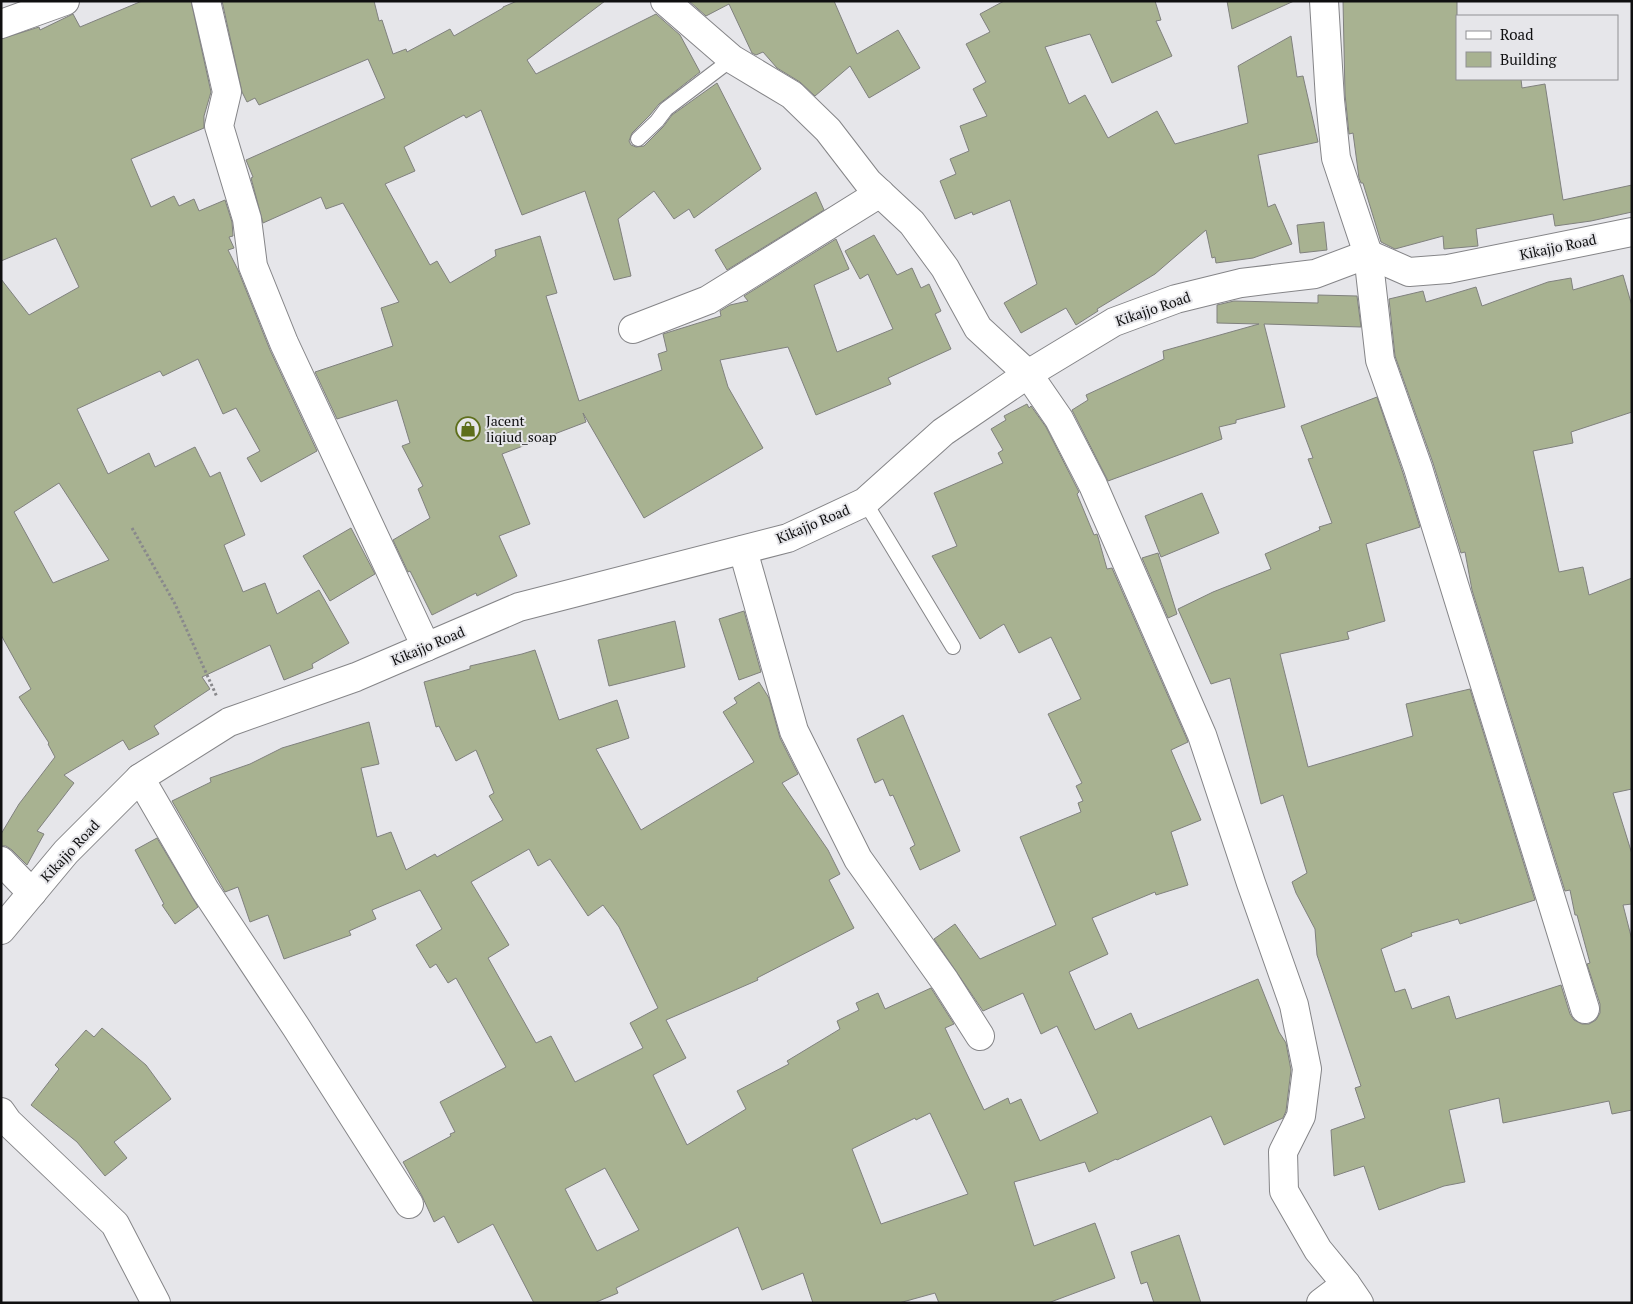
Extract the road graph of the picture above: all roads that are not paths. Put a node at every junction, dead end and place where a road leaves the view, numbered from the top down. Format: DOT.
graph roads {
  1 [pos="65,1"];
  2 [pos="206,1"];
  3 [pos="664,1"];
  4 [pos="1324,1"];
  5 [pos="1,24"];
  6 [pos="732,59"];
  7 [pos="638,139"];
  8 [pos="880,193"];
  9 [pos="1632,232"];
  10 [pos="1368,254"];
  11 [pos="633,329"];
  12 [pos="1028,374"];
  13 [pos="865,502"];
  14 [pos="743,550"];
  15 [pos="426,646"];
  16 [pos="953,647"];
  17 [pos="140,778"];
  18 [pos="1,861"];
  19 [pos="32,893"];
  20 [pos="1,930"];
  21 [pos="1586,1009"];
  22 [pos="980,1036"];
  23 [pos="1,1112"];
  24 [pos="409,1204"];
  25 [pos="1353,1293"];
  26 [pos="156,1303"];
  27 [pos="1321,1303"];
  1 -- 5 [label="street"];
  2 -- 15 [label="street"];
  3 -- 6 [label="street"];
  4 -- 10 [label="street"];
  6 -- 7 [label="lane"];
  6 -- 8 [label="street"];
  8 -- 11 [label="street"];
  8 -- 12 [label="street"];
  9 -- 10 [label="street, Kikajjo Road"];
  10 -- 12 [label="street, Kikajjo Road"];
  10 -- 21 [label="street"];
  12 -- 13 [label="street, Kikajjo Road"];
  12 -- 25 [label="street"];
  13 -- 14 [label="street, Kikajjo Road"];
  13 -- 16 [label="lane"];
  14 -- 15 [label="street, Kikajjo Road"];
  14 -- 22 [label="street"];
  15 -- 17 [label="street, Kikajjo Road"];
  17 -- 19 [label="street, Kikajjo Road"];
  17 -- 24 [label="street"];
  18 -- 19 [label="street"];
  19 -- 20 [label="street, Kikajjo Road"];
  23 -- 26 [label="street"];
  25 -- 27 [label="street"];
}
